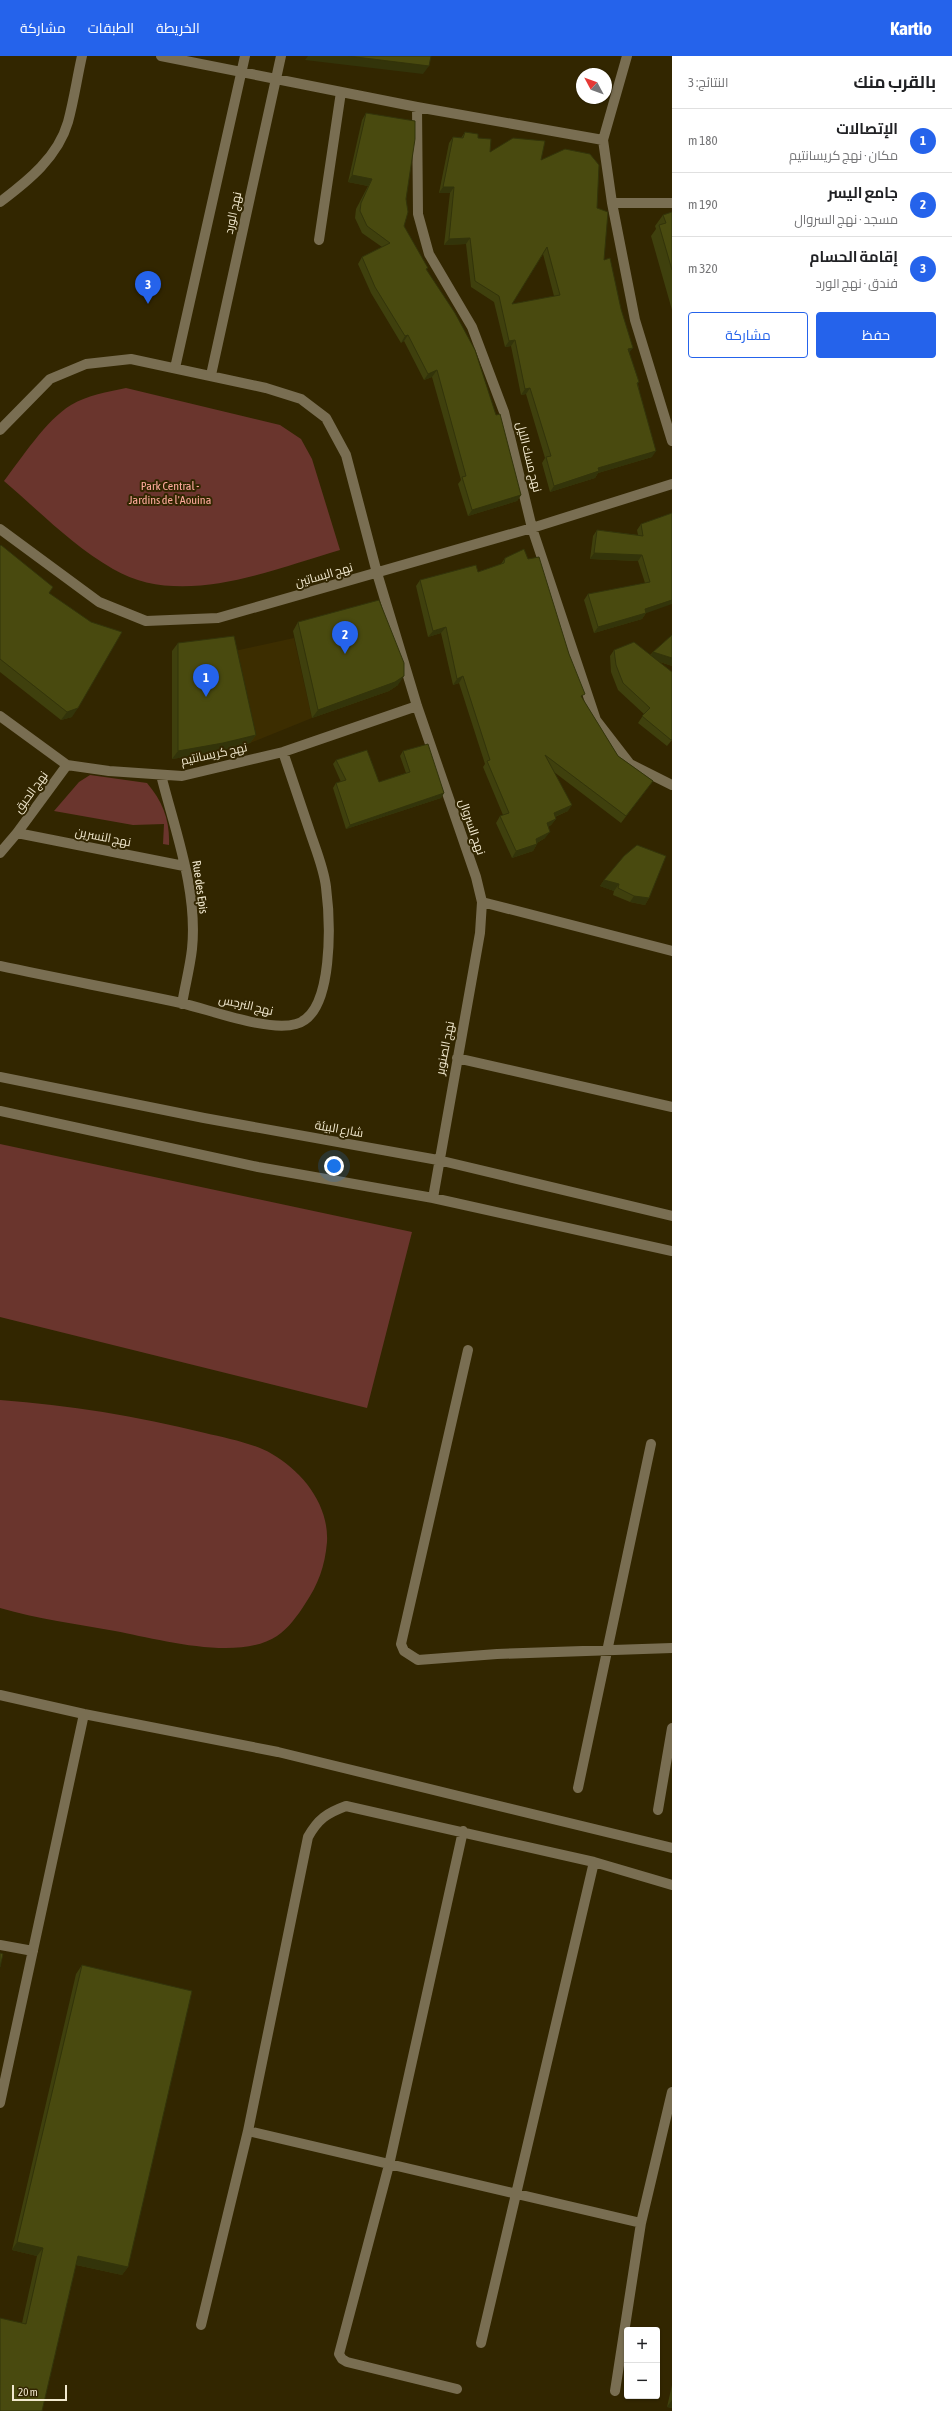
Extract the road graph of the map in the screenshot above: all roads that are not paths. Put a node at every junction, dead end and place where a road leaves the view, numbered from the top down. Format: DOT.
graph roads {
  1 [pos="82,56"];
  2 [pos="161,56"];
  3 [pos="245,56"];
  4 [pos="281,56"];
  5 [pos="627,56"];
  6 [pos="241,73"];
  7 [pos="275,79"];
  8 [pos="341,92"];
  9 [pos="417,107"];
  10 [pos="603,140"];
  11 [pos="0,202"];
  12 [pos="672,203"];
  13 [pos="612,204"];
  14 [pos="319,240"];
  15 [pos="175,368"];
  16 [pos="211,375"];
  17 [pos="0,430"];
  18 [pos="672,441"];
  19 [pos="672,484"];
  20 [pos="532,528"];
  21 [pos="0,529"];
  22 [pos="377,573"];
  23 [pos="417,706"];
  24 [pos="0,716"];
  25 [pos="283,752"];
  26 [pos="67,764"];
  27 [pos="161,776"];
  28 [pos="672,785"];
  29 [pos="17,833"];
  30 [pos="0,853"];
  31 [pos="184,866"];
  32 [pos="482,902"];
  33 [pos="672,951"];
  34 [pos="0,966"];
  35 [pos="182,1004"];
  36 [pos="456,1058"];
  37 [pos="0,1076"];
  38 [pos="672,1107"];
  39 [pos="0,1111"];
  40 [pos="438,1160"];
  41 [pos="433,1198"];
  42 [pos="672,1216"];
  43 [pos="672,1251"];
  44 [pos="468,1350"];
  45 [pos="651,1444"];
  46 [pos="672,1648"];
  47 [pos="609,1650"];
  48 [pos="0,1695"];
  49 [pos="84,1714"];
  50 [pos="672,1728"];
  51 [pos="578,1788"];
  52 [pos="658,1810"];
  53 [pos="463,1831"];
  54 [pos="672,1848"];
  55 [pos="594,1862"];
  56 [pos="672,1885"];
  57 [pos="0,1945"];
  58 [pos="33,1951"];
  59 [pos="672,2092"];
  60 [pos="0,2103"];
  61 [pos="248,2130"];
  62 [pos="388,2164"];
  63 [pos="515,2194"];
  64 [pos="641,2223"];
  65 [pos="201,2325"];
  66 [pos="482,2343"];
  67 [pos="457,2389"];
  68 [pos="615,2391"];
  1 -- 11 [label="street"];
  2 -- 6 [label="street"];
  3 -- 6 [label="street, نهج الورد"];
  4 -- 7 [label="street, نهج الورد"];
  5 -- 10 [label="street"];
  6 -- 7 [label="street"];
  6 -- 15 [label="street, نهج الورد"];
  7 -- 8 [label="street"];
  7 -- 16 [label="street, نهج الورد"];
  8 -- 9 [label="street"];
  8 -- 14 [label="street"];
  9 -- 10 [label="street"];
  9 -- 20 [label="street, نهج مسك الليل"];
  10 -- 13 [label="street"];
  12 -- 13 [label="street"];
  13 -- 18 [label="street"];
  15 -- 16 [label="street, نهج السروال"];
  15 -- 17 [label="street, نهج السروال"];
  16 -- 22 [label="street, نهج السروال"];
  19 -- 20 [label="street, نهج البساتين"];
  20 -- 22 [label="street, نهج البساتين"];
  20 -- 28 [label="street, نهج مسك الليل"];
  21 -- 22 [label="street, نهج البساتين"];
  22 -- 23 [label="street, نهج السروال"];
  23 -- 25 [label="street, نهج كريسانتيم"];
  23 -- 32 [label="street, نهج السروال"];
  24 -- 26 [label="street, نهج كريسانتيم"];
  25 -- 27 [label="street, نهج كريسانتيم"];
  25 -- 35 [label="street, نهج النرجس"];
  26 -- 27 [label="street, نهج كريسانتيم"];
  26 -- 29 [label="street, نهج الحبق"];
  27 -- 31 [label="street, Rue des Epis"];
  29 -- 30 [label="street, نهج الحبق"];
  29 -- 31 [label="street, نهج النسرين"];
  31 -- 35 [label="street, Rue des Epis"];
  32 -- 33 [label="street"];
  32 -- 36 [label="street, نهج الصنوبر"];
  34 -- 35 [label="street, نهج النرجس"];
  36 -- 38 [label="street"];
  36 -- 40 [label="street, نهج الصنوبر"];
  37 -- 40 [label="street, شارع البيئة"];
  39 -- 41 [label="street"];
  40 -- 41 [label="street, نهج الصنوبر"];
  40 -- 42 [label="street, شارع البيئة"];
  41 -- 43 [label="street"];
  44 -- 47 [label="street"];
  45 -- 47 [label="street"];
  46 -- 47 [label="street"];
  47 -- 51 [label="street"];
  48 -- 49 [label="street"];
  49 -- 54 [label="street"];
  49 -- 58 [label="street"];
  50 -- 52 [label="street"];
  53 -- 55 [label="street"];
  53 -- 61 [label="street"];
  53 -- 62 [label="street"];
  55 -- 56 [label="street"];
  55 -- 63 [label="street"];
  57 -- 58 [label="street"];
  58 -- 60 [label="street"];
  59 -- 64 [label="street"];
  61 -- 62 [label="street"];
  61 -- 65 [label="street"];
  62 -- 63 [label="street"];
  62 -- 67 [label="street"];
  63 -- 64 [label="street"];
  63 -- 66 [label="street"];
  64 -- 68 [label="street"];
}
